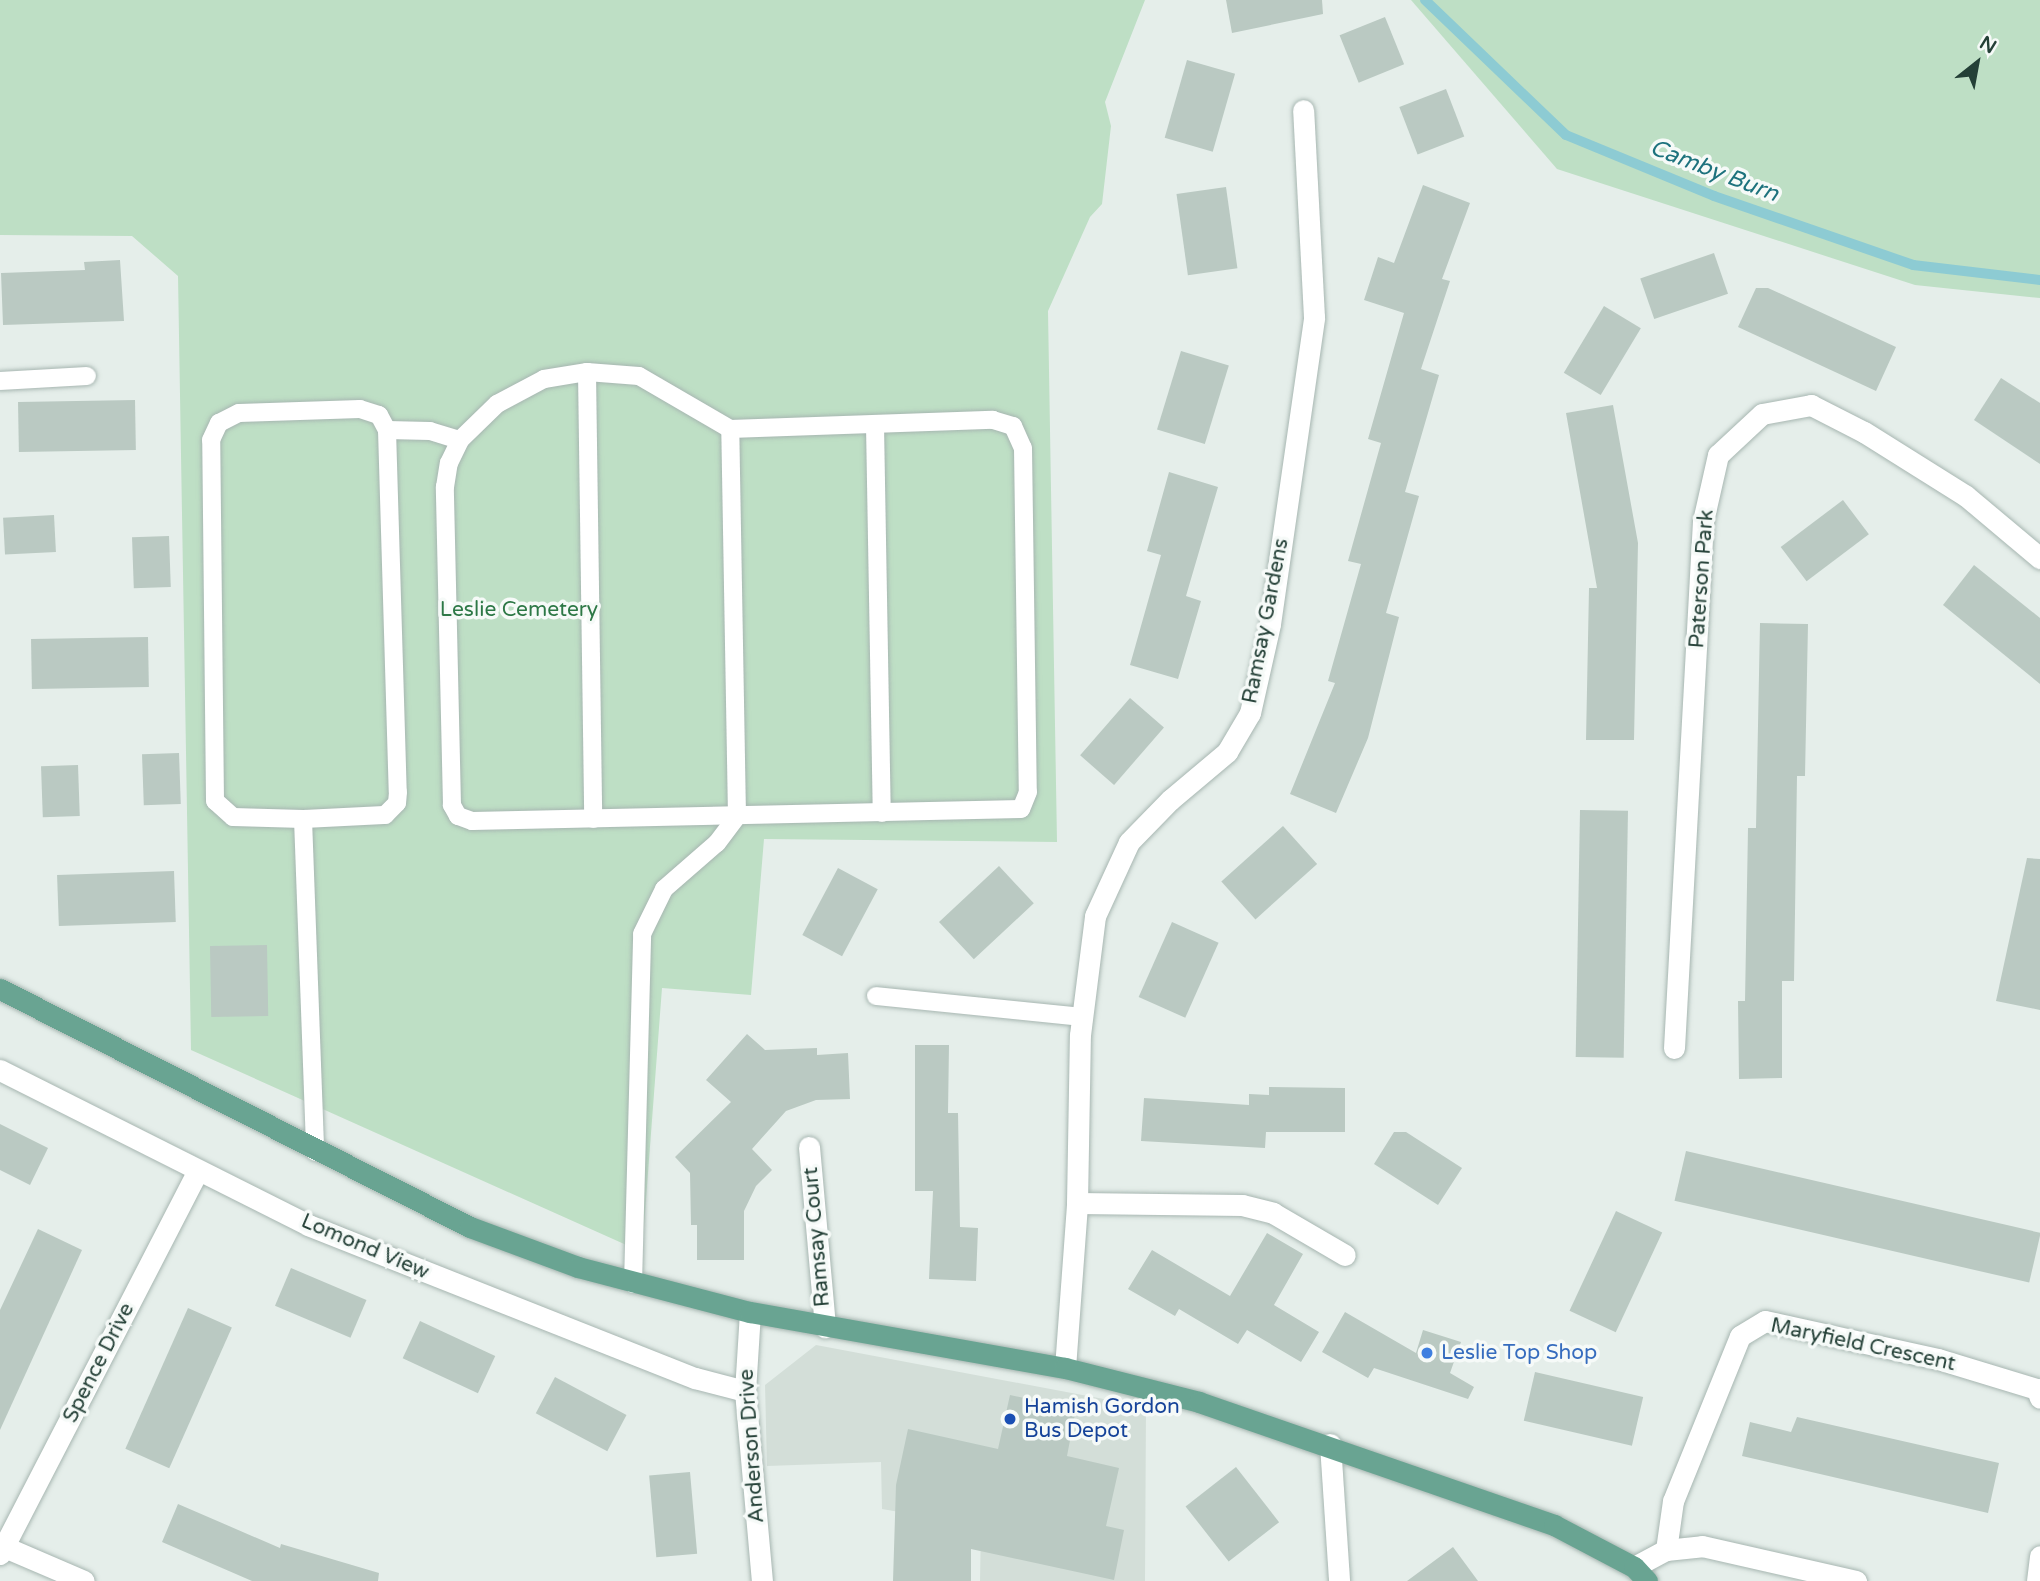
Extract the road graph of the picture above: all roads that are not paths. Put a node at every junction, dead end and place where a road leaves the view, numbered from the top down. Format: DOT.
graph roads {
  1 [pos="1303,110"];
  2 [pos="587,372"];
  3 [pos="88,376"];
  4 [pos="0,381"];
  5 [pos="875,425"];
  6 [pos="730,429"];
  7 [pos="387,430"];
  8 [pos="460,440"];
  9 [pos="2040,558"];
  10 [pos="882,813"];
  11 [pos="737,816"];
  12 [pos="303,819"];
  13 [pos="593,819"];
  14 [pos="0,989"];
  15 [pos="876,996"];
  16 [pos="1081,1017"];
  17 [pos="1674,1048"];
  18 [pos="0,1070"];
  19 [pos="809,1147"];
  20 [pos="315,1152"];
  21 [pos="197,1172"];
  22 [pos="1077,1203"];
  23 [pos="1345,1255"];
  24 [pos="633,1284"];
  25 [pos="750,1312"];
  26 [pos="825,1327"];
  27 [pos="1065,1368"];
  28 [pos="745,1391"];
  29 [pos="2040,1398"];
  30 [pos="1330,1444"];
  31 [pos="1,1548"];
  32 [pos="1666,1550"];
  33 [pos="2040,1556"];
  34 [pos="1641,1574"];
  35 [pos="84,1581"];
  36 [pos="762,1581"];
  37 [pos="1339,1581"];
  38 [pos="1856,1581"];
  39 [pos="2038,1581"];
  1 -- 16 [label="street, Ramsay Gardens"];
  2 -- 6 [label="lane"];
  2 -- 8 [label="lane"];
  2 -- 13 [label="lane"];
  3 -- 4 [label="lane"];
  5 -- 6 [label="lane"];
  5 -- 10 [label="lane"];
  5 -- 10 [label="lane"];
  6 -- 11 [label="lane"];
  7 -- 8 [label="lane"];
  7 -- 12 [label="lane"];
  7 -- 12 [label="lane"];
  8 -- 13 [label="lane"];
  9 -- 17 [label="street, Paterson Park"];
  10 -- 11 [label="lane"];
  11 -- 13 [label="lane"];
  11 -- 24 [label="lane"];
  12 -- 20 [label="lane"];
  14 -- 20 [label="main road"];
  15 -- 16 [label="lane"];
  16 -- 22 [label="street, Ramsay Gardens"];
  18 -- 21 [label="street, Lomond View"];
  19 -- 26 [label="street, Ramsay Court"];
  20 -- 24 [label="main road"];
  21 -- 28 [label="street, Lomond View"];
  21 -- 31 [label="street, Spence Drive"];
  22 -- 23 [label="street"];
  22 -- 27 [label="street, Ramsay Gardens"];
  24 -- 25 [label="main road"];
  25 -- 26 [label="main road"];
  25 -- 28 [label="street, Anderson Drive"];
  26 -- 27 [label="main road"];
  27 -- 30 [label="main road"];
  28 -- 36 [label="street, Anderson Drive"];
  29 -- 32 [label="street, Maryfield Crescent"];
  30 -- 34 [label="main road"];
  30 -- 37 [label="street"];
  31 -- 35 [label="street"];
  32 -- 34 [label="street"];
  32 -- 38 [label="street"];
  33 -- 39 [label="street"];
}
